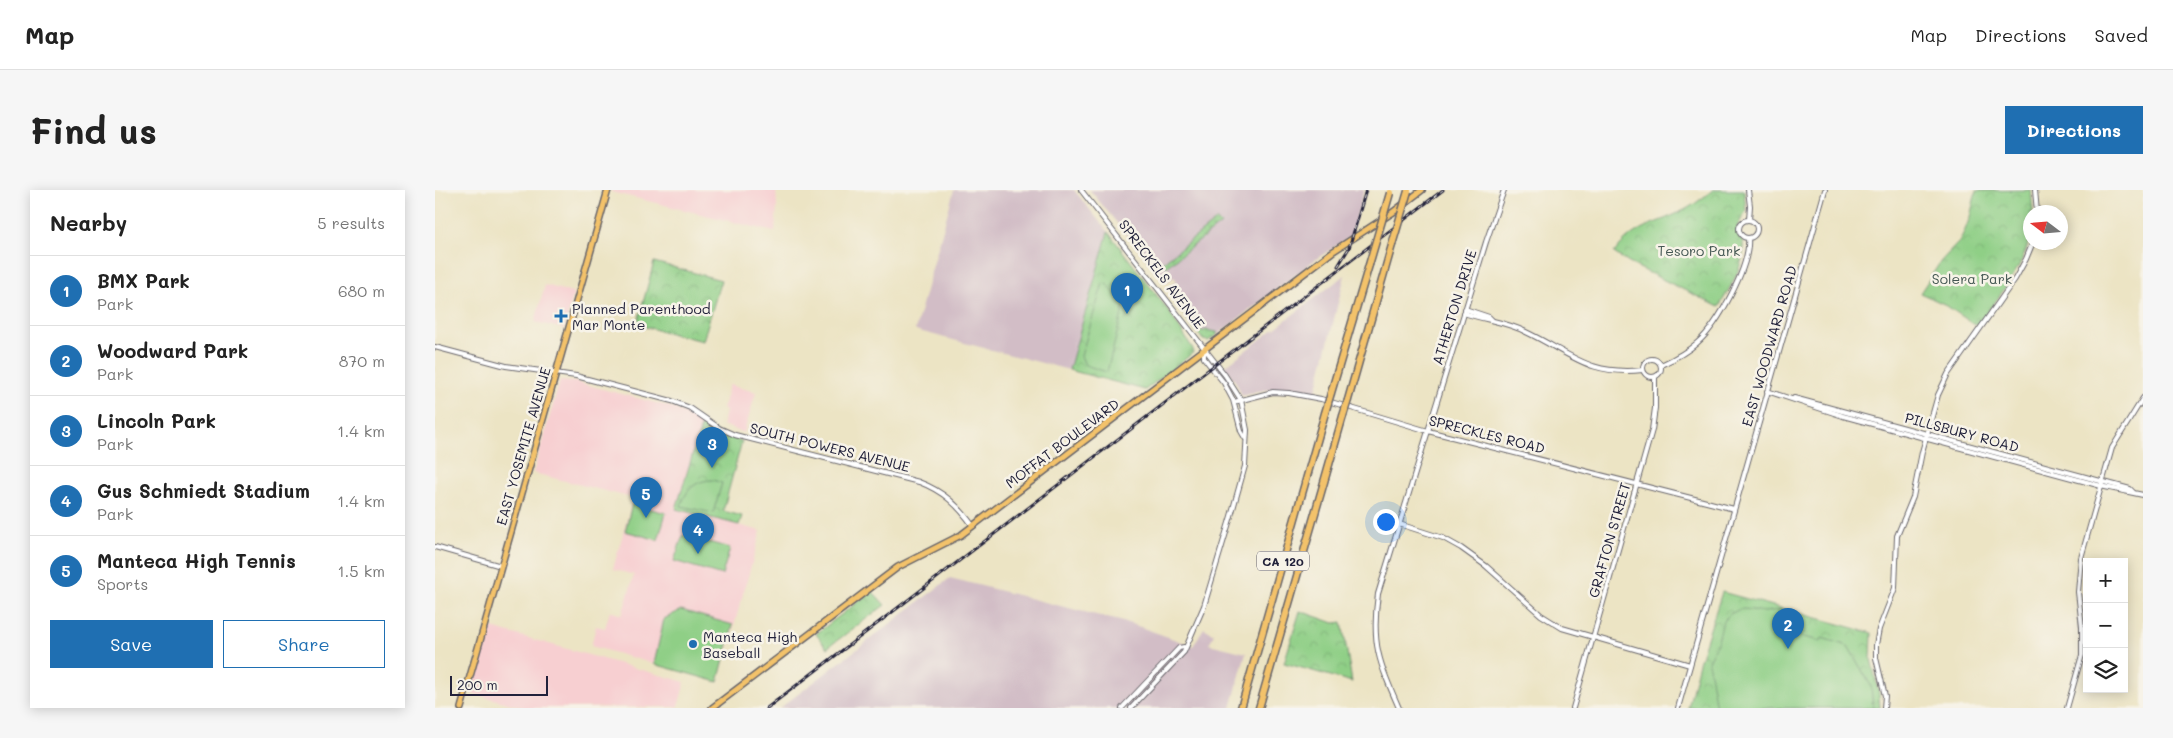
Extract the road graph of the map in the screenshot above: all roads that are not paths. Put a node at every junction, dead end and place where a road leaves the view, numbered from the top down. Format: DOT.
graph roads {
  1 [pos="608,190"];
  2 [pos="1081,190"];
  3 [pos="1408,190"];
  4 [pos="1422,190"];
  5 [pos="1504,190"];
  6 [pos="1748,190"];
  7 [pos="1825,190"];
  8 [pos="2035,190"];
  9 [pos="1390,191"];
  10 [pos="2036,205"];
  11 [pos="1749,220"];
  12 [pos="1748,238"];
  13 [pos="2030,250"];
  14 [pos="1465,311"];
  15 [pos="435,347"];
  16 [pos="1204,350"];
  17 [pos="1661,365"];
  18 [pos="1643,370"];
  19 [pos="556,374"];
  20 [pos="1655,377"];
  21 [pos="1767,391"];
  22 [pos="2143,398"];
  23 [pos="1241,400"];
  24 [pos="1234,402"];
  25 [pos="1428,431"];
  26 [pos="1926,436"];
  27 [pos="1245,438"];
  28 [pos="2101,483"];
  29 [pos="1636,484"];
  30 [pos="2143,495"];
  31 [pos="1734,509"];
  32 [pos="1399,524"];
  33 [pos="973,526"];
  34 [pos="435,547"];
  35 [pos="501,566"];
  36 [pos="1593,637"];
  37 [pos="1185,646"];
  38 [pos="1690,665"];
  39 [pos="461,708"];
  40 [pos="713,708"];
  41 [pos="1122,708"];
  42 [pos="1131,708"];
  43 [pos="1241,708"];
  44 [pos="1259,708"];
  45 [pos="1399,708"];
  46 [pos="1573,708"];
  47 [pos="1678,708"];
  48 [pos="1884,708"];
  49 [pos="2067,708"];
  1 -- 19 [label="main road, EAST YOSEMITE AVENUE"];
  2 -- 16 [label="street, SPRECKELS AVENUE"];
  3 -- 44 [label="highway, CA 120, bridge"];
  4 -- 16 [label="main road, MOFFAT BOULEVARD"];
  5 -- 14 [label="street, ATHERTON DRIVE"];
  6 -- 11 [label="street"];
  7 -- 21 [label="street, EAST WOODWARD ROAD"];
  8 -- 10 [label="street"];
  9 -- 43 [label="highway, CA 120, bridge"];
  11 -- 12 [label="street"];
  11 -- 12 [label="street"];
  12 -- 17 [label="street"];
  13 -- 26 [label="street"];
  14 -- 18 [label="street"];
  14 -- 25 [label="street, ATHERTON DRIVE"];
  15 -- 19 [label="street, SOUTH POWERS AVENUE"];
  16 -- 23 [label="street"];
  16 -- 24 [label="street"];
  16 -- 33 [label="main road, MOFFAT BOULEVARD"];
  17 -- 18 [label="street"];
  17 -- 20 [label="street"];
  18 -- 20 [label="street"];
  19 -- 33 [label="street, SOUTH POWERS AVENUE"];
  19 -- 35 [label="main road, EAST YOSEMITE AVENUE"];
  20 -- 29 [label="street, GRAFTON STREET"];
  21 -- 26 [label="street, PILLSBURY ROAD"];
  21 -- 31 [label="street, EAST WOODWARD ROAD"];
  22 -- 28 [label="street"];
  23 -- 24 [label="street, SPRECKLES ROAD"];
  23 -- 25 [label="street, SPRECKLES ROAD"];
  23 -- 27 [label="street"];
  24 -- 27 [label="street"];
  25 -- 29 [label="street, SPRECKLES ROAD"];
  25 -- 32 [label="street, ATHERTON DRIVE"];
  26 -- 28 [label="street, PILLSBURY ROAD"];
  26 -- 48 [label="street"];
  27 -- 37 [label="street"];
  28 -- 30 [label="street, PILLSBURY ROAD"];
  28 -- 49 [label="street"];
  29 -- 31 [label="street, SPRECKLES ROAD"];
  29 -- 36 [label="street, GRAFTON STREET"];
  31 -- 38 [label="street, EAST WOODWARD ROAD"];
  32 -- 36 [label="street"];
  32 -- 45 [label="street, ATHERTON DRIVE"];
  33 -- 40 [label="main road, MOFFAT BOULEVARD"];
  34 -- 35 [label="street"];
  35 -- 39 [label="main road, EAST YOSEMITE AVENUE"];
  36 -- 38 [label="street"];
  36 -- 46 [label="street, GRAFTON STREET"];
  37 -- 41 [label="street"];
  37 -- 42 [label="street"];
  38 -- 47 [label="street, EAST WOODWARD ROAD"];
}
